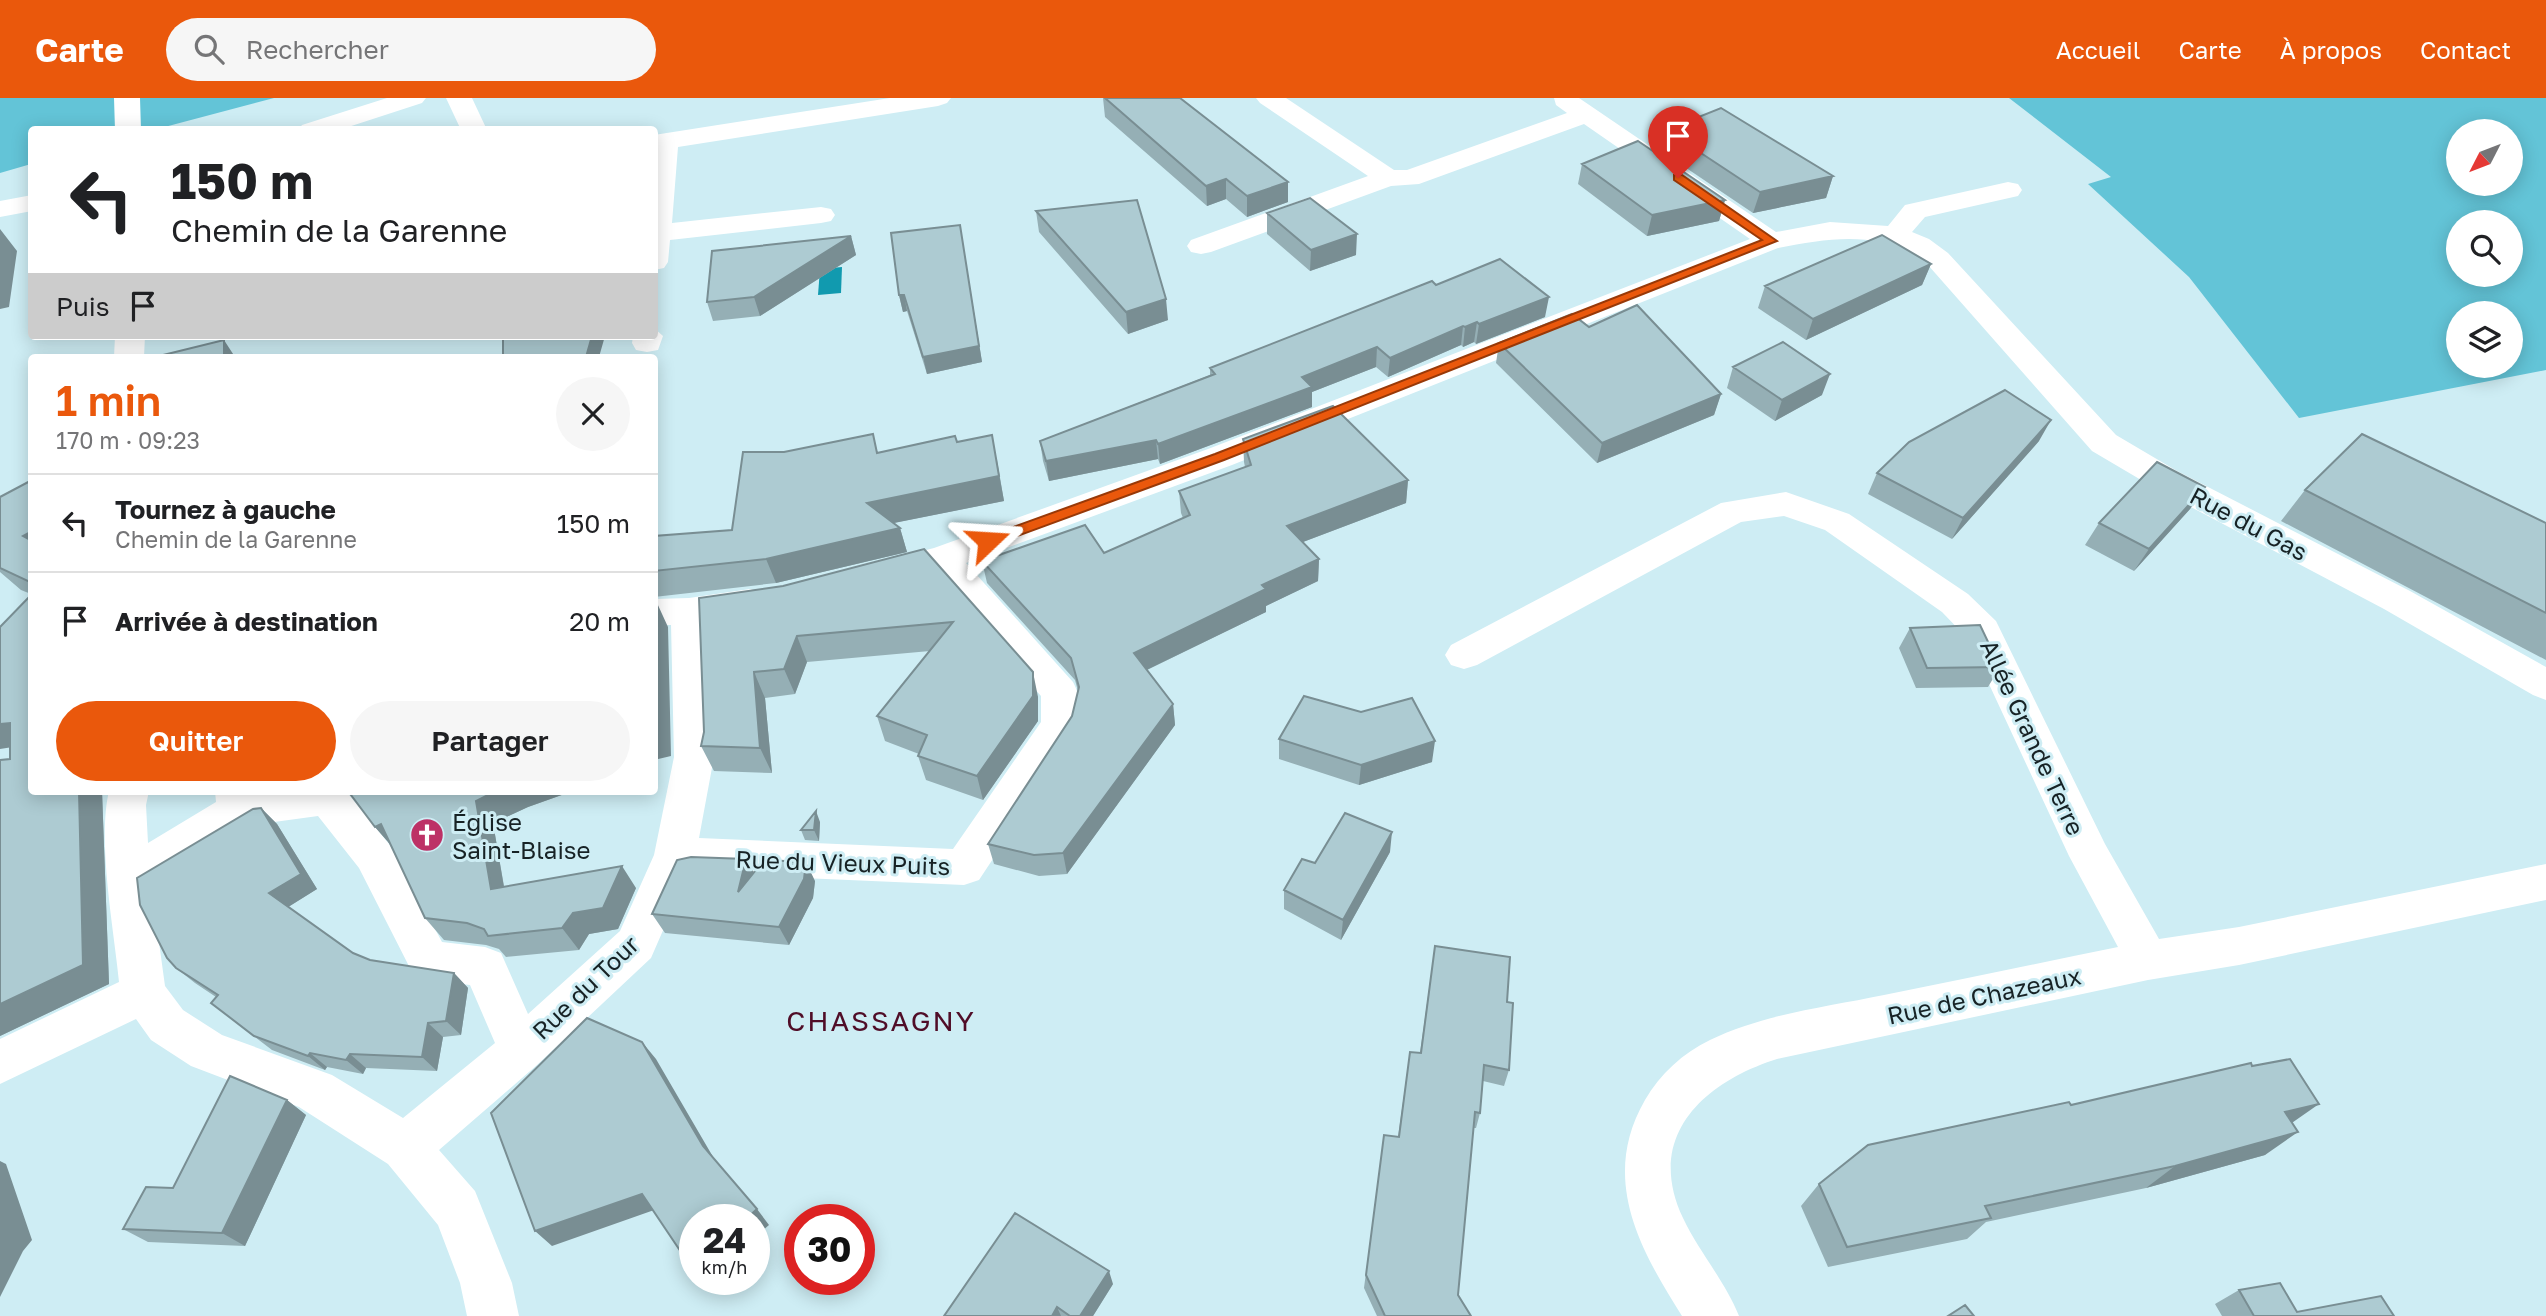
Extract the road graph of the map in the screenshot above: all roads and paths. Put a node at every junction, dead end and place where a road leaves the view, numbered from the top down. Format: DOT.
graph roads {
  1 [pos="127,98"];
  2 [pos="413,98"];
  3 [pos="459,98"];
  4 [pos="938,98"];
  5 [pos="1269,98"];
  6 [pos="1563,98"];
  7 [pos="1586,115"];
  8 [pos="128,126"];
  9 [pos="324,126"];
  10 [pos="472,126"];
  11 [pos="660,142"];
  12 [pos="1388,177"];
  13 [pos="2008,190"];
  14 [pos="658,203"];
  15 [pos="28,204"];
  16 [pos="0,209"];
  17 [pos="821,215"];
  18 [pos="658,233"];
  19 [pos="1895,235"];
  20 [pos="1771,241"];
  21 [pos="1201,246"];
  22 [pos="941,559"];
  23 [pos="848,582"];
  24 [pos="782,597"];
  25 [pos="672,612"];
  26 [pos="1464,655"];
  27 [pos="2546,685"];
  28 [pos="128,795"];
  29 [pos="236,800"];
  30 [pos="675,855"];
  31 [pos="129,876"];
  32 [pos="2546,883"];
  33 [pos="2148,960"];
  34 [pos="143,993"];
  35 [pos="521,1049"];
  36 [pos="0,1062"];
  37 [pos="405,1147"];
  38 [pos="493,1316"];
  39 [pos="1713,1316"];
  1 -- 8 [label="street"];
  2 -- 9 [label="street"];
  3 -- 10 [label="street"];
  4 -- 11 [label="street"];
  5 -- 12 [label="street"];
  6 -- 7 [label="street"];
  7 -- 12 [label="street"];
  7 -- 20 [label="street"];
  11 -- 14 [label="street"];
  12 -- 21 [label="street"];
  13 -- 19 [label="street"];
  15 -- 16 [label="street"];
  17 -- 18 [label="street"];
  19 -- 20 [label="street"];
  19 -- 27 [label="street, Rue du Gas"];
  20 -- 22 [label="street"];
  22 -- 23 [label="street"];
  22 -- 30 [label="street, Rue du Vieux Puits"];
  24 -- 25 [label="street"];
  25 -- 30 [label="street, Rue du Tour"];
  26 -- 33 [label="street, Allée Grande Terre"];
  28 -- 31 [label="street"];
  29 -- 31 [label="street"];
  29 -- 35 [label="street"];
  30 -- 35 [label="street, Rue du Tour"];
  31 -- 34 [label="street"];
  32 -- 33 [label="street, Rue de Chazeaux"];
  33 -- 39 [label="street, Rue de Chazeaux"];
  34 -- 36 [label="street"];
  34 -- 37 [label="street"];
  35 -- 37 [label="street, Rue du Tour"];
  37 -- 38 [label="street"];
}
